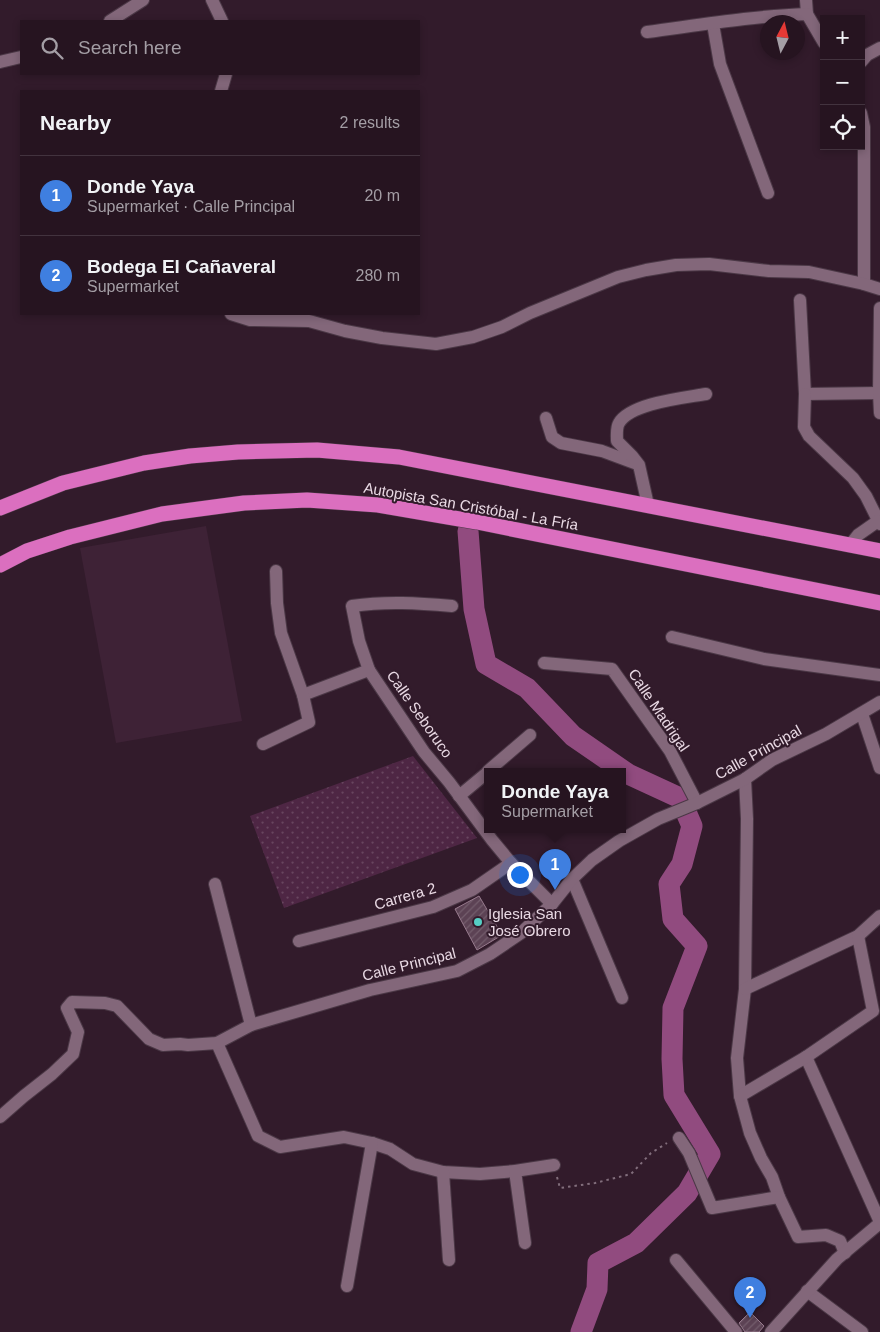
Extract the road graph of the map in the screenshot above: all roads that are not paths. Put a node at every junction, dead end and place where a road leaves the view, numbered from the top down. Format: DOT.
graph roads {
  1 [pos="143,0"];
  2 [pos="212,0"];
  3 [pos="806,0"];
  4 [pos="807,14"];
  5 [pos="112,20"];
  6 [pos="222,20"];
  7 [pos="713,24"];
  8 [pos="647,32"];
  9 [pos="820,36"];
  10 [pos="880,48"];
  11 [pos="20,57"];
  12 [pos="863,60"];
  13 [pos="0,62"];
  14 [pos="226,75"];
  15 [pos="221,90"];
  16 [pos="864,150"];
  17 [pos="768,193"];
  18 [pos="864,284"];
  19 [pos="880,290"];
  20 [pos="800,300"];
  21 [pos="880,308"];
  22 [pos="234,315"];
  23 [pos="879,393"];
  24 [pos="706,394"];
  25 [pos="805,394"];
  26 [pos="880,413"];
  27 [pos="546,418"];
  28 [pos="639,465"];
  29 [pos="648,505"];
  30 [pos="0,508"];
  31 [pos="879,523"];
  32 [pos="850,545"];
  33 [pos="880,551"];
  34 [pos="0,565"];
  35 [pos="276,571"];
  36 [pos="880,603"];
  37 [pos="452,606"];
  38 [pos="672,637"];
  39 [pos="544,664"];
  40 [pos="369,670"];
  41 [pos="880,675"];
  42 [pos="303,695"];
  43 [pos="880,703"];
  44 [pos="862,714"];
  45 [pos="530,736"];
  46 [pos="263,744"];
  47 [pos="493,768"];
  48 [pos="880,768"];
  49 [pos="484,775"];
  50 [pos="745,779"];
  51 [pos="459,796"];
  52 [pos="697,804"];
  53 [pos="484,829"];
  54 [pos="487,833"];
  55 [pos="511,863"];
  56 [pos="572,879"];
  57 [pos="215,884"];
  58 [pos="552,904"];
  59 [pos="880,916"];
  60 [pos="858,936"];
  61 [pos="299,941"];
  62 [pos="745,989"];
  63 [pos="622,998"];
  64 [pos="877,1016"];
  65 [pos="251,1025"];
  66 [pos="218,1043"];
  67 [pos="806,1057"];
  68 [pos="740,1096"];
  69 [pos="0,1117"];
  70 [pos="679,1138"];
  71 [pos="372,1143"];
  72 [pos="554,1165"];
  73 [pos="515,1171"];
  74 [pos="443,1172"];
  75 [pos="779,1197"];
  76 [pos="880,1222"];
  77 [pos="525,1243"];
  78 [pos="845,1253"];
  79 [pos="449,1260"];
  80 [pos="676,1260"];
  81 [pos="347,1286"];
  82 [pos="807,1291"];
  83 [pos="736,1332"];
  84 [pos="771,1332"];
  85 [pos="862,1332"];
  1 -- 5 [label="street"];
  2 -- 6 [label="street"];
  3 -- 4 [label="street"];
  4 -- 7 [label="street"];
  4 -- 9 [label="street"];
  7 -- 8 [label="street"];
  7 -- 17 [label="street"];
  10 -- 12 [label="street"];
  11 -- 13 [label="street"];
  14 -- 15 [label="street"];
  16 -- 18 [label="street"];
  18 -- 19 [label="street"];
  18 -- 22 [label="street"];
  20 -- 25 [label="street"];
  21 -- 23 [label="street"];
  23 -- 25 [label="street"];
  23 -- 26 [label="street"];
  24 -- 28 [label="street"];
  25 -- 31 [label="street"];
  27 -- 28 [label="street"];
  28 -- 29 [label="street"];
  29 -- 30 [label="highway"];
  29 -- 32 [label="highway"];
  31 -- 32 [label="street"];
  32 -- 33 [label="highway"];
  34 -- 36 [label="highway, Autopista San Cristóbal - La Fría"];
  35 -- 42 [label="street"];
  37 -- 40 [label="street, Calle Seboruco"];
  38 -- 41 [label="street"];
  39 -- 52 [label="street, Calle Madrigal"];
  40 -- 42 [label="street"];
  40 -- 51 [label="street, Calle Seboruco"];
  42 -- 46 [label="street"];
  43 -- 44 [label="street, Calle Principal"];
  44 -- 48 [label="street"];
  44 -- 50 [label="street, Calle Principal"];
  45 -- 47 [label="street"];
  49 -- 51 [label="street"];
  50 -- 52 [label="street, Calle Principal"];
  50 -- 62 [label="street"];
  51 -- 53 [label="street, Calle Seboruco"];
  52 -- 56 [label="street, Calle Principal"];
  54 -- 55 [label="street, Calle Seboruco"];
  55 -- 58 [label="street, Calle Seboruco"];
  55 -- 61 [label="street, Carrera 2"];
  56 -- 58 [label="street, Calle Principal"];
  56 -- 63 [label="street"];
  57 -- 65 [label="street"];
  58 -- 65 [label="street, Calle Principal"];
  59 -- 60 [label="street"];
  60 -- 62 [label="street"];
  60 -- 64 [label="street"];
  62 -- 68 [label="street"];
  64 -- 67 [label="street"];
  65 -- 66 [label="street, Calle Principal"];
  66 -- 69 [label="street, Calle Principal"];
  66 -- 71 [label="street"];
  67 -- 68 [label="street"];
  67 -- 76 [label="street"];
  68 -- 75 [label="street"];
  70 -- 75 [label="street"];
  71 -- 74 [label="street"];
  71 -- 81 [label="street"];
  72 -- 73 [label="street"];
  73 -- 74 [label="street"];
  73 -- 77 [label="street"];
  74 -- 79 [label="street"];
  75 -- 78 [label="street"];
  76 -- 78 [label="street"];
  78 -- 82 [label="street"];
  80 -- 83 [label="street"];
  82 -- 84 [label="street"];
  82 -- 85 [label="street"];
}
